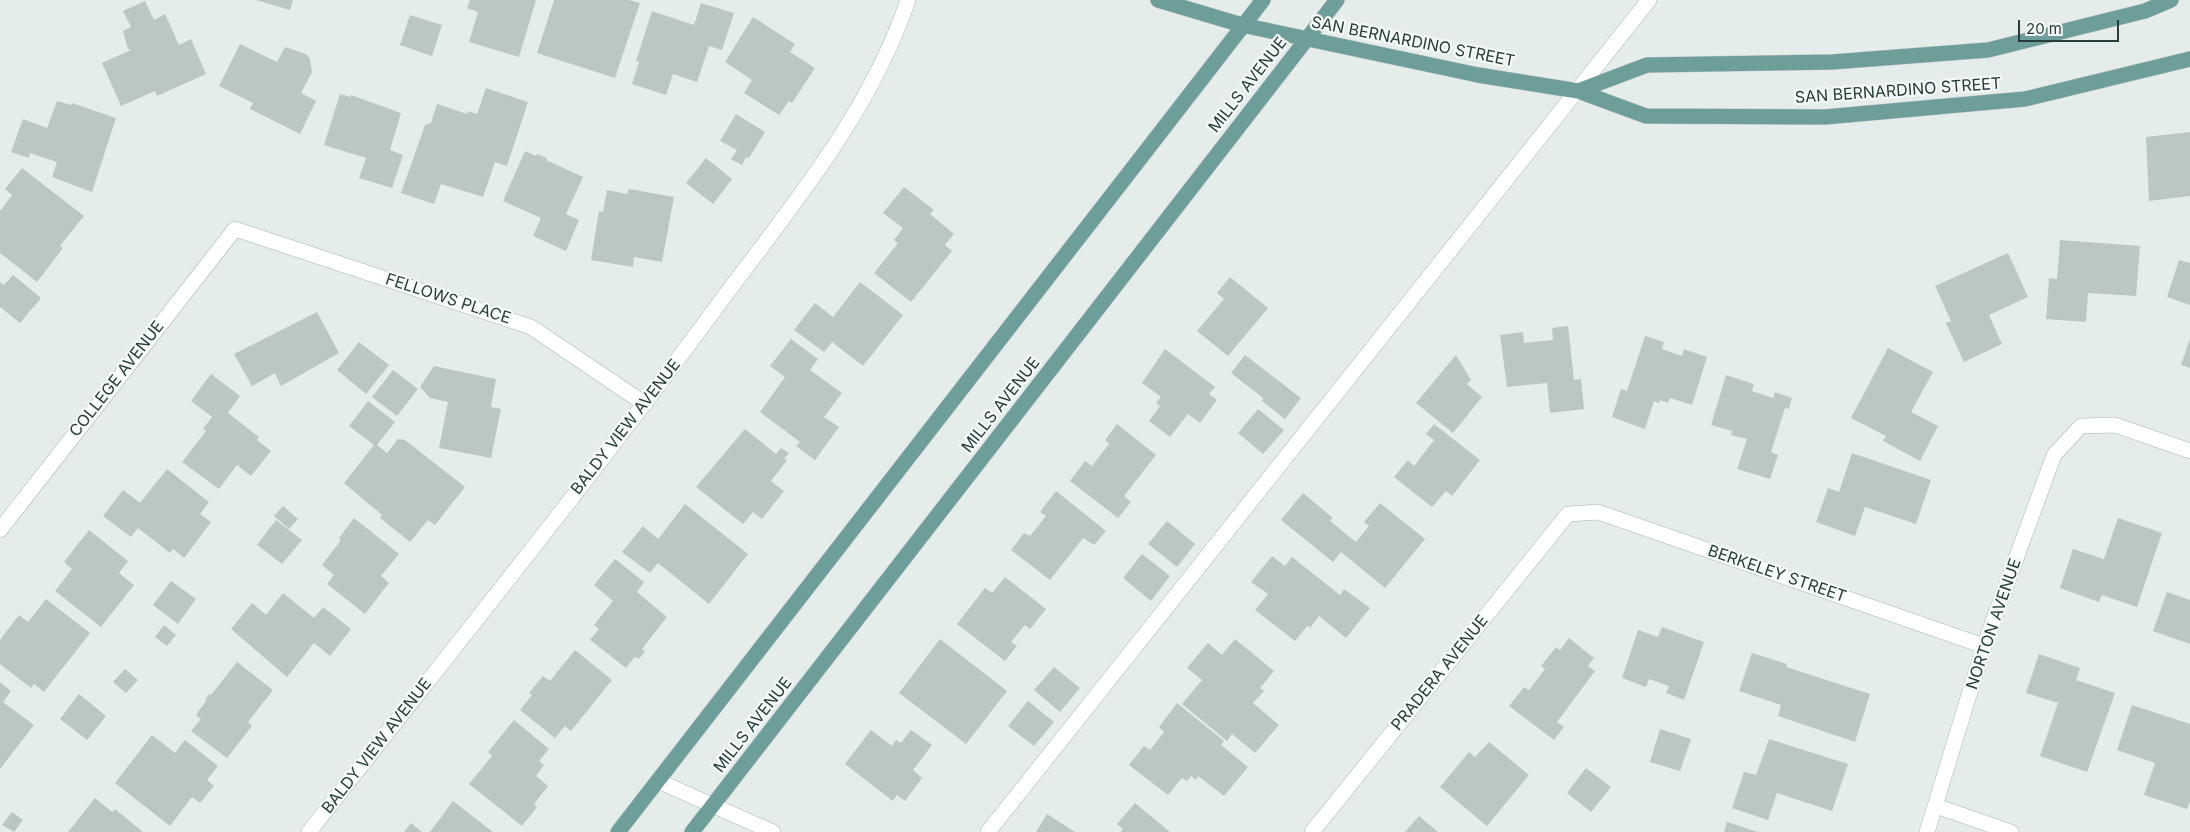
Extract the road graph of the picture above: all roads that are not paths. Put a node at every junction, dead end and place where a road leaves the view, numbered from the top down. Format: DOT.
graph roads {
  1 [pos="1158,0"];
  2 [pos="1263,0"];
  3 [pos="1337,0"];
  4 [pos="1649,0"];
  5 [pos="2171,0"];
  6 [pos="902,2"];
  7 [pos="1242,25"];
  8 [pos="1306,39"];
  9 [pos="2190,60"];
  10 [pos="1578,91"];
  11 [pos="235,229"];
  12 [pos="645,404"];
  13 [pos="2190,451"];
  14 [pos="1568,514"];
  15 [pos="0,530"];
  16 [pos="1984,646"];
  17 [pos="658,781"];
  18 [pos="713,806"];
  19 [pos="1936,806"];
  20 [pos="309,832"];
  21 [pos="618,832"];
  22 [pos="692,832"];
  23 [pos="773,832"];
  24 [pos="988,832"];
  25 [pos="1312,832"];
  26 [pos="1928,832"];
  27 [pos="2011,832"];
  1 -- 7 [label="main road, SAN BERNARDINO STREET"];
  2 -- 7 [label="main road"];
  3 -- 8 [label="main road, MILLS AVENUE"];
  4 -- 10 [label="street"];
  5 -- 10 [label="main road, SAN BERNARDINO STREET"];
  6 -- 12 [label="street, BALDY VIEW AVENUE"];
  7 -- 8 [label="main road, SAN BERNARDINO STREET"];
  7 -- 17 [label="main road"];
  8 -- 10 [label="main road, SAN BERNARDINO STREET"];
  8 -- 18 [label="main road, MILLS AVENUE"];
  9 -- 10 [label="main road, SAN BERNARDINO STREET"];
  10 -- 24 [label="street"];
  11 -- 12 [label="street, FELLOWS PLACE"];
  11 -- 15 [label="street, COLLEGE AVENUE"];
  12 -- 20 [label="street, BALDY VIEW AVENUE"];
  13 -- 16 [label="street, NORTON AVENUE"];
  14 -- 16 [label="street, BERKELEY STREET"];
  14 -- 25 [label="street, PRADERA AVENUE"];
  16 -- 19 [label="street, NORTON AVENUE"];
  17 -- 18 [label="street"];
  17 -- 21 [label="main road"];
  18 -- 22 [label="main road, MILLS AVENUE"];
  18 -- 23 [label="street"];
  19 -- 26 [label="street, NORTON AVENUE"];
  19 -- 27 [label="street"];
}
